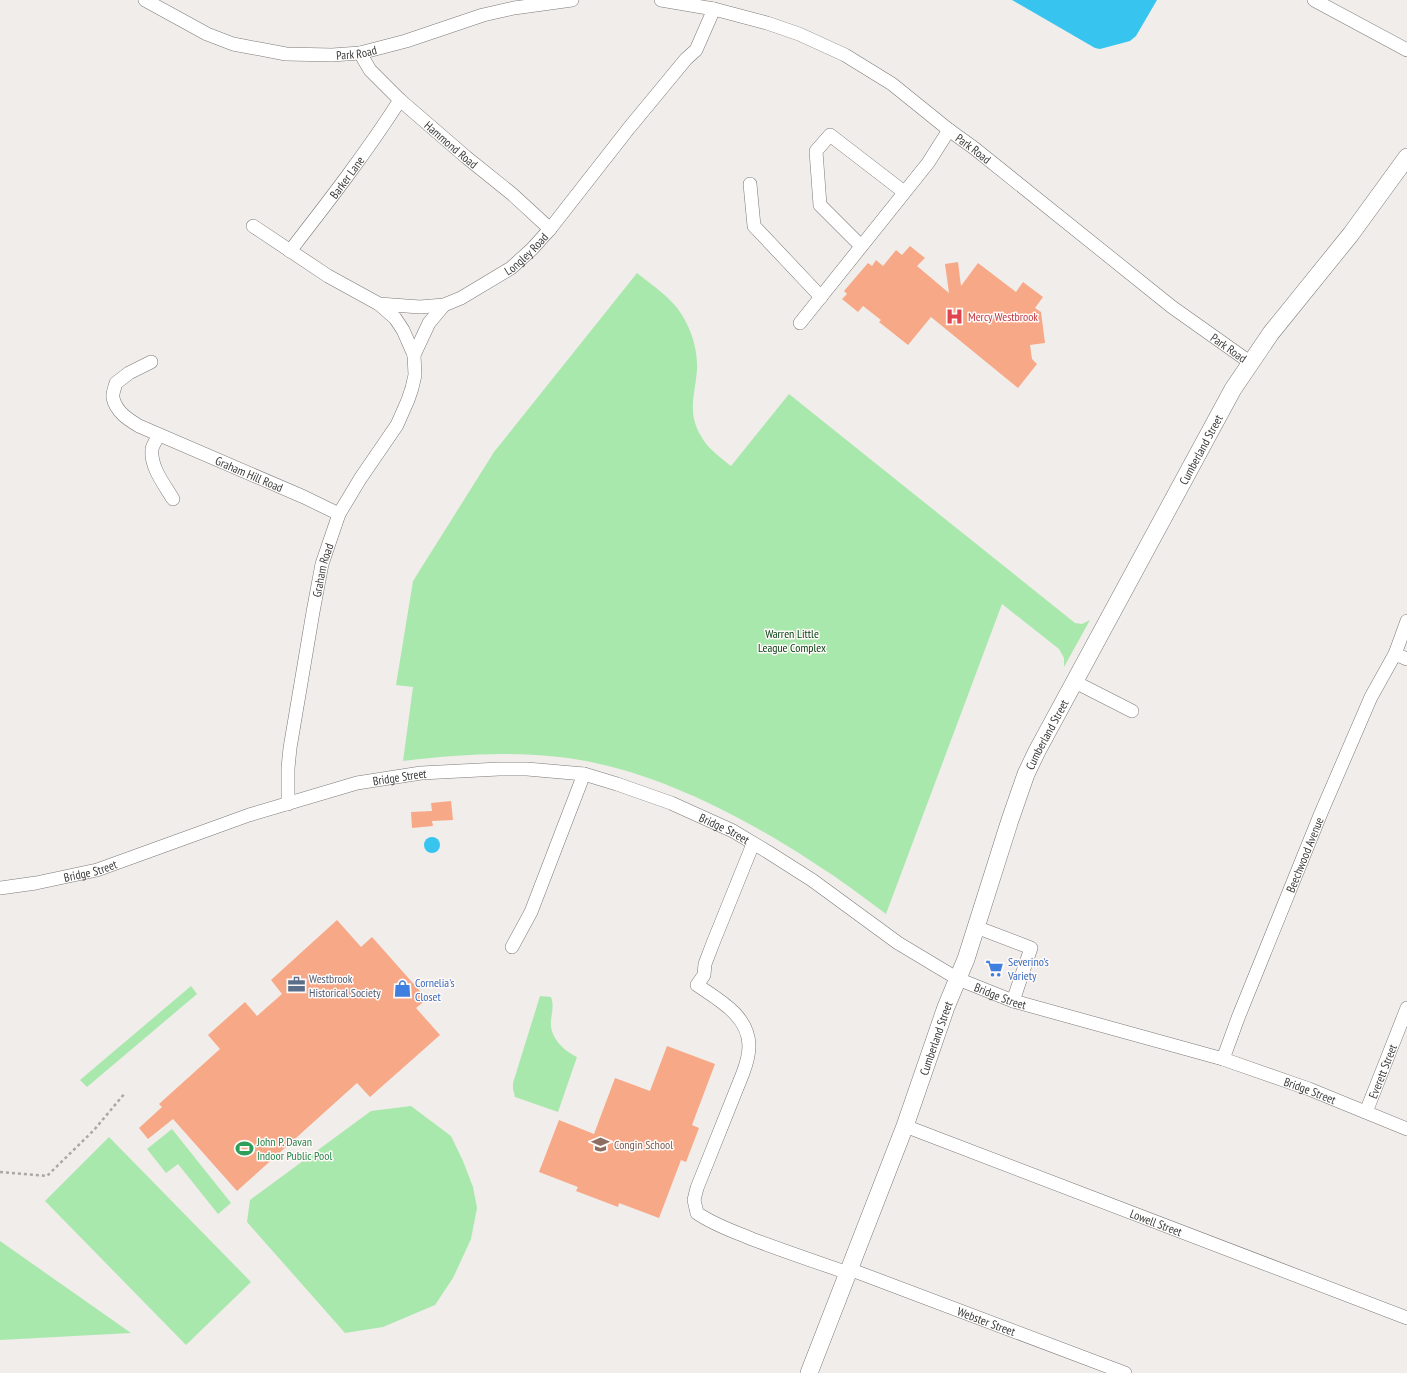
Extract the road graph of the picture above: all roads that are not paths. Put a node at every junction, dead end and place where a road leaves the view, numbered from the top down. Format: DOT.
graph roads {
  1 [pos="145,0"];
  2 [pos="572,0"];
  3 [pos="661,0"];
  4 [pos="1314,0"];
  5 [pos="714,9"];
  6 [pos="1407,50"];
  7 [pos="360,53"];
  8 [pos="400,100"];
  9 [pos="949,130"];
  10 [pos="1407,157"];
  11 [pos="750,184"];
  12 [pos="904,192"];
  13 [pos="252,226"];
  14 [pos="550,229"];
  15 [pos="861,246"];
  16 [pos="290,251"];
  17 [pos="821,297"];
  18 [pos="379,304"];
  19 [pos="444,306"];
  20 [pos="800,322"];
  21 [pos="414,355"];
  22 [pos="151,362"];
  23 [pos="1251,363"];
  24 [pos="159,434"];
  25 [pos="173,499"];
  26 [pos="338,514"];
  27 [pos="1407,621"];
  28 [pos="1401,656"];
  29 [pos="1075,682"];
  30 [pos="1132,711"];
  31 [pos="584,774"];
  32 [pos="288,804"];
  33 [pos="753,844"];
  34 [pos="0,888"];
  35 [pos="976,926"];
  36 [pos="512,947"];
  37 [pos="958,979"];
  38 [pos="1013,1001"];
  39 [pos="1407,1008"];
  40 [pos="1223,1059"];
  41 [pos="1366,1112"];
  42 [pos="906,1126"];
  43 [pos="1407,1129"];
  44 [pos="848,1271"];
  45 [pos="1407,1318"];
  46 [pos="809,1373"];
  47 [pos="1125,1373"];
  1 -- 7 [label="street, Park Road"];
  2 -- 7 [label="street, Park Road"];
  3 -- 5 [label="street, Park Road"];
  4 -- 6 [label="street"];
  5 -- 9 [label="street, Park Road"];
  5 -- 14 [label="street, Longley Road"];
  7 -- 8 [label="street, Hammond Road"];
  8 -- 14 [label="street, Hammond Road"];
  8 -- 16 [label="street, Barker Lane"];
  9 -- 12 [label="street"];
  9 -- 23 [label="street, Park Road"];
  10 -- 23 [label="main road, Cumberland Street"];
  11 -- 17 [label="street"];
  12 -- 15 [label="street"];
  12 -- 15 [label="street"];
  13 -- 16 [label="street, Longley Road"];
  14 -- 19 [label="street, Longley Road"];
  15 -- 17 [label="street"];
  16 -- 18 [label="street, Longley Road"];
  17 -- 20 [label="street"];
  18 -- 19 [label="street, Longley Road"];
  18 -- 21 [label="street, Graham Road"];
  19 -- 21 [label="street, Graham Road"];
  21 -- 26 [label="street, Graham Road"];
  22 -- 24 [label="street, Graham Hill Road"];
  23 -- 29 [label="main road, Cumberland Street"];
  24 -- 25 [label="street"];
  24 -- 26 [label="street, Graham Hill Road"];
  26 -- 32 [label="street, Graham Road"];
  27 -- 28 [label="street, Beechwood Avenue"];
  28 -- 40 [label="street, Beechwood Avenue"];
  29 -- 30 [label="street"];
  29 -- 35 [label="main road, Cumberland Street"];
  31 -- 32 [label="street, Bridge Street"];
  31 -- 33 [label="street, Bridge Street"];
  31 -- 36 [label="street"];
  32 -- 34 [label="street, Bridge Street"];
  33 -- 37 [label="street, Bridge Street"];
  33 -- 44 [label="street, Webster Street"];
  35 -- 37 [label="main road, Cumberland Street"];
  35 -- 38 [label="street"];
  37 -- 38 [label="street, Bridge Street"];
  37 -- 42 [label="main road, Cumberland Street"];
  38 -- 40 [label="street, Bridge Street"];
  39 -- 41 [label="street, Everett Street"];
  40 -- 41 [label="street, Bridge Street"];
  41 -- 43 [label="street, Bridge Street"];
  42 -- 44 [label="main road, Cumberland Street"];
  42 -- 45 [label="street, Lowell Street"];
  44 -- 46 [label="main road, Cumberland Street"];
  44 -- 47 [label="street, Webster Street"];
}
